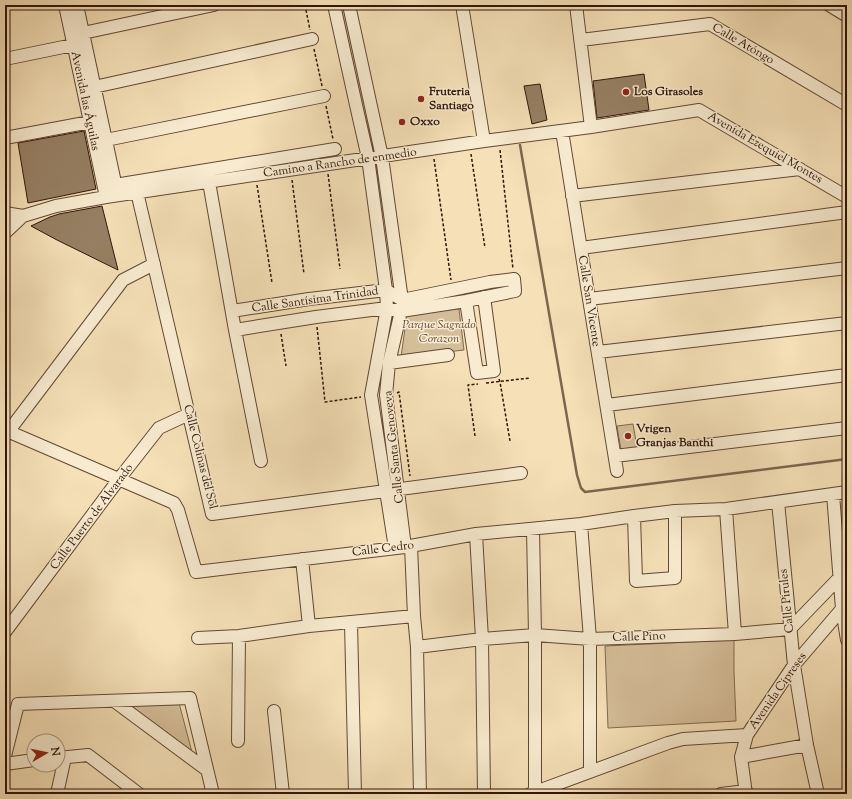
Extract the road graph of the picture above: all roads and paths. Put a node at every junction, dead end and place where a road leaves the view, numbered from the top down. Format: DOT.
graph roads {
  1 [pos="65,5"];
  2 [pos="76,5"];
  3 [pos="214,5"];
  4 [pos="305,5"];
  5 [pos="334,5"];
  6 [pos="349,5"];
  7 [pos="462,5"];
  8 [pos="576,5"];
  9 [pos="829,5"];
  10 [pos="847,16"];
  11 [pos="83,33"];
  12 [pos="312,39"];
  13 [pos="581,40"];
  14 [pos="73,45"];
  15 [pos="5,59"];
  16 [pos="94,87"];
  17 [pos="324,96"];
  18 [pos="847,105"];
  19 [pos="90,122"];
  20 [pos="591,127"];
  21 [pos="562,131"];
  22 [pos="5,138"];
  23 [pos="106,140"];
  24 [pos="499,140"];
  25 [pos="484,141"];
  26 [pos="469,144"];
  27 [pos="335,149"];
  28 [pos="432,149"];
  29 [pos="382,157"];
  30 [pos="368,158"];
  31 [pos="327,164"];
  32 [pos="800,169"];
  33 [pos="291,170"];
  34 [pos="256,175"];
  35 [pos="209,182"];
  36 [pos="113,192"];
  37 [pos="137,192"];
  38 [pos="572,196"];
  39 [pos="847,196"];
  40 [pos="847,212"];
  41 [pos="5,213"];
  42 [pos="23,216"];
  43 [pos="5,233"];
  44 [pos="485,248"];
  45 [pos="581,248"];
  46 [pos="154,264"];
  47 [pos="847,268"];
  48 [pos="340,269"];
  49 [pos="304,274"];
  50 [pos="514,279"];
  51 [pos="272,283"];
  52 [pos="386,290"];
  53 [pos="453,290"];
  54 [pos="484,297"];
  55 [pos="589,299"];
  56 [pos="466,301"];
  57 [pos="402,305"];
  58 [pos="387,308"];
  59 [pos="232,311"];
  60 [pos="316,317"];
  61 [pos="280,322"];
  62 [pos="847,323"];
  63 [pos="235,330"];
  64 [pos="598,352"];
  65 [pos="448,355"];
  66 [pos="389,363"];
  67 [pos="286,366"];
  68 [pos="494,371"];
  69 [pos="847,375"];
  70 [pos="530,378"];
  71 [pos="500,382"];
  72 [pos="399,392"];
  73 [pos="371,395"];
  74 [pos="607,405"];
  75 [pos="189,414"];
  76 [pos="847,428"];
  77 [pos="6,432"];
  78 [pos="475,436"];
  79 [pos="510,441"];
  80 [pos="615,456"];
  81 [pos="261,461"];
  82 [pos="618,471"];
  83 [pos="521,473"];
  84 [pos="119,479"];
  85 [pos="411,487"];
  86 [pos="392,490"];
  87 [pos="847,492"];
  88 [pos="833,494"];
  89 [pos="778,502"];
  90 [pos="726,509"];
  91 [pos="675,511"];
  92 [pos="634,516"];
  93 [pos="581,524"];
  94 [pos="533,529"];
  95 [pos="476,534"];
  96 [pos="404,547"];
  97 [pos="302,559"];
  98 [pos="840,577"];
  99 [pos="845,606"];
  100 [pos="414,616"];
  101 [pos="351,623"];
  102 [pos="308,626"];
  103 [pos="790,629"];
  104 [pos="5,632"];
  105 [pos="535,634"];
  106 [pos="735,634"];
  107 [pos="239,636"];
  108 [pos="198,638"];
  109 [pos="482,639"];
  110 [pos="590,639"];
  111 [pos="847,640"];
  112 [pos="417,647"];
  113 [pos="794,665"];
  114 [pos="114,701"];
  115 [pos="274,711"];
  116 [pos="747,735"];
  117 [pos="238,741"];
  118 [pos="807,745"];
  119 [pos="5,756"];
  120 [pos="66,757"];
  121 [pos="741,757"];
  122 [pos="26,761"];
  123 [pos="5,764"];
  124 [pos="207,770"];
  125 [pos="590,771"];
  126 [pos="59,773"];
  127 [pos="122,788"];
  128 [pos="539,792"];
  129 [pos="746,792"];
  130 [pos="57,794"];
  131 [pos="139,794"];
  132 [pos="213,794"];
  133 [pos="283,794"];
  134 [pos="355,794"];
  135 [pos="420,794"];
  136 [pos="484,794"];
  137 [pos="721,794"];
  138 [pos="818,794"];
  1 -- 14 [label="street, Avenida las Águilas"];
  2 -- 11 [label="street, Avenida las Águilas"];
  3 -- 11 [label="street"];
  4 -- 12 [label="path"];
  5 -- 30 [label="street, Calle Santa Genoveva"];
  6 -- 29 [label="street, Calle Santa Genoveva"];
  7 -- 25 [label="street"];
  8 -- 13 [label="street"];
  9 -- 10 [label="street"];
  11 -- 16 [label="street, Avenida las Águilas"];
  12 -- 16 [label="street"];
  12 -- 17 [label="path"];
  13 -- 18 [label="street, Calle Atóngo"];
  13 -- 20 [label="street"];
  14 -- 15 [label="street"];
  14 -- 19 [label="street, Avenida las Águilas"];
  16 -- 23 [label="street, Avenida las Águilas"];
  17 -- 23 [label="street"];
  17 -- 27 [label="path"];
  19 -- 22 [label="street"];
  19 -- 36 [label="street, Avenida las Águilas"];
  20 -- 21 [label="street, Avenida Ezequiel Montes"];
  20 -- 32 [label="street, Avenida Ezequiel Montes"];
  21 -- 24 [label="street, Camino a Rancho de enmedio"];
  21 -- 38 [label="street, Calle San Vicente"];
  23 -- 36 [label="street, Avenida las Águilas"];
  24 -- 25 [label="street, Camino a Rancho de enmedio"];
  24 -- 50 [label="path"];
  25 -- 26 [label="street, Camino a Rancho de enmedio"];
  26 -- 28 [label="street, Camino a Rancho de enmedio"];
  26 -- 44 [label="path"];
  27 -- 36 [label="street"];
  28 -- 29 [label="street, Camino a Rancho de enmedio"];
  28 -- 53 [label="path"];
  29 -- 30 [label="street, Camino a Rancho de enmedio"];
  29 -- 57 [label="street, Calle Santa Genoveva"];
  30 -- 31 [label="street, Camino a Rancho de enmedio"];
  30 -- 52 [label="street, Calle Santa Genoveva"];
  31 -- 33 [label="street, Camino a Rancho de enmedio"];
  31 -- 48 [label="path"];
  32 -- 38 [label="street"];
  32 -- 39 [label="street, Avenida Ezequiel Montes"];
  33 -- 34 [label="street, Camino a Rancho de enmedio"];
  33 -- 49 [label="path"];
  34 -- 35 [label="street, Camino a Rancho de enmedio"];
  34 -- 51 [label="path"];
  35 -- 37 [label="street, Camino a Rancho de enmedio"];
  35 -- 59 [label="street"];
  36 -- 37 [label="street, Camino a Rancho de enmedio"];
  36 -- 42 [label="street"];
  37 -- 46 [label="street, Calle Colinas del Sol"];
  38 -- 45 [label="street, Calle San Vicente"];
  40 -- 45 [label="street"];
  41 -- 42 [label="street"];
  42 -- 43 [label="street"];
  45 -- 55 [label="street, Calle San Vicente"];
  46 -- 75 [label="street, Calle Colinas del Sol"];
  46 -- 77 [label="street"];
  47 -- 55 [label="street"];
  50 -- 53 [label="street, Calle Santísima Trinidad"];
  50 -- 54 [label="street, Calle Santísima Trinidad"];
  52 -- 57 [label="street, Calle Santísima Trinidad"];
  52 -- 58 [label="street, Calle Santa Genoveva"];
  52 -- 59 [label="street, Calle Santísima Trinidad"];
  53 -- 57 [label="street, Calle Santísima Trinidad"];
  54 -- 56 [label="street, Calle Santísima Trinidad"];
  54 -- 68 [label="street"];
  55 -- 64 [label="street, Calle San Vicente"];
  56 -- 57 [label="street, Calle Santísima Trinidad"];
  56 -- 68 [label="street"];
  57 -- 58 [label="street, Calle Santísima Trinidad"];
  57 -- 66 [label="street, Calle Santa Genoveva"];
  58 -- 60 [label="street, Calle Santísima Trinidad"];
  58 -- 73 [label="street, Calle Santa Genoveva"];
  59 -- 63 [label="street"];
  60 -- 61 [label="street, Calle Santísima Trinidad"];
  60 -- 73 [label="path"];
  61 -- 63 [label="street, Calle Santísima Trinidad"];
  61 -- 67 [label="path"];
  62 -- 64 [label="street"];
  63 -- 81 [label="street"];
  64 -- 74 [label="street, Calle San Vicente"];
  65 -- 66 [label="street"];
  66 -- 86 [label="street, Calle Santa Genoveva"];
  68 -- 71 [label="path"];
  69 -- 74 [label="street"];
  70 -- 71 [label="path"];
  71 -- 78 [label="path"];
  71 -- 79 [label="path"];
  72 -- 85 [label="path"];
  73 -- 86 [label="street, Calle Santa Genoveva"];
  74 -- 80 [label="street, Calle San Vicente"];
  75 -- 84 [label="street, Calle Puerto de Alvarado"];
  75 -- 86 [label="street, Calle Colinas del Sol"];
  76 -- 80 [label="street"];
  77 -- 84 [label="street"];
  80 -- 82 [label="street, Calle San Vicente"];
  83 -- 85 [label="street, Calle Colinas del Sol"];
  84 -- 97 [label="street, Calle Cedro"];
  84 -- 104 [label="street, Calle Puerto de Alvarado"];
  85 -- 86 [label="street, Calle Colinas del Sol"];
  86 -- 96 [label="street, Calle Santa Genoveva"];
  87 -- 88 [label="street, Calle Cedro"];
  88 -- 89 [label="street, Calle Cedro"];
  88 -- 98 [label="street"];
  89 -- 90 [label="street, Calle Cedro"];
  89 -- 103 [label="street, Calle Pirules"];
  90 -- 91 [label="street, Calle Cedro"];
  90 -- 106 [label="street"];
  91 -- 92 [label="street, Calle Cedro"];
  91 -- 92 [label="street"];
  92 -- 93 [label="street, Calle Cedro"];
  93 -- 94 [label="street, Calle Cedro"];
  93 -- 110 [label="street"];
  94 -- 95 [label="street, Calle Cedro"];
  94 -- 105 [label="street"];
  95 -- 96 [label="street, Calle Cedro"];
  95 -- 109 [label="street"];
  96 -- 97 [label="street, Calle Cedro"];
  96 -- 100 [label="street, Calle Santa Genoveva"];
  97 -- 102 [label="street"];
  98 -- 99 [label="street"];
  98 -- 103 [label="street"];
  99 -- 111 [label="street"];
  99 -- 113 [label="street, Avenida Cipreses"];
  100 -- 101 [label="street"];
  100 -- 112 [label="street, Calle Santa Genoveva"];
  101 -- 102 [label="street"];
  101 -- 134 [label="street"];
  102 -- 107 [label="street"];
  103 -- 106 [label="street, Calle Pino"];
  103 -- 113 [label="street, Calle Pirules"];
  105 -- 109 [label="street, Calle Pino"];
  105 -- 110 [label="street, Calle Pino"];
  105 -- 128 [label="street"];
  106 -- 110 [label="street, Calle Pino"];
  107 -- 108 [label="street"];
  107 -- 117 [label="street"];
  109 -- 112 [label="street, Calle Pino"];
  109 -- 136 [label="street"];
  110 -- 125 [label="street"];
  112 -- 135 [label="street, Calle Santa Genoveva"];
  113 -- 116 [label="street, Avenida Cipreses"];
  113 -- 118 [label="street, Calle Pirules"];
  114 -- 119 [label="street"];
  114 -- 124 [label="street"];
  114 -- 124 [label="street"];
  115 -- 133 [label="street"];
  116 -- 121 [label="street"];
  116 -- 125 [label="street, Avenida Cipreses"];
  118 -- 121 [label="street"];
  118 -- 138 [label="street, Calle Pirules"];
  120 -- 127 [label="street"];
  121 -- 129 [label="street"];
  122 -- 123 [label="street"];
  124 -- 132 [label="street"];
  125 -- 128 [label="street, Avenida Cipreses"];
  126 -- 130 [label="street"];
  127 -- 131 [label="street"];
  129 -- 137 [label="street"];
}
